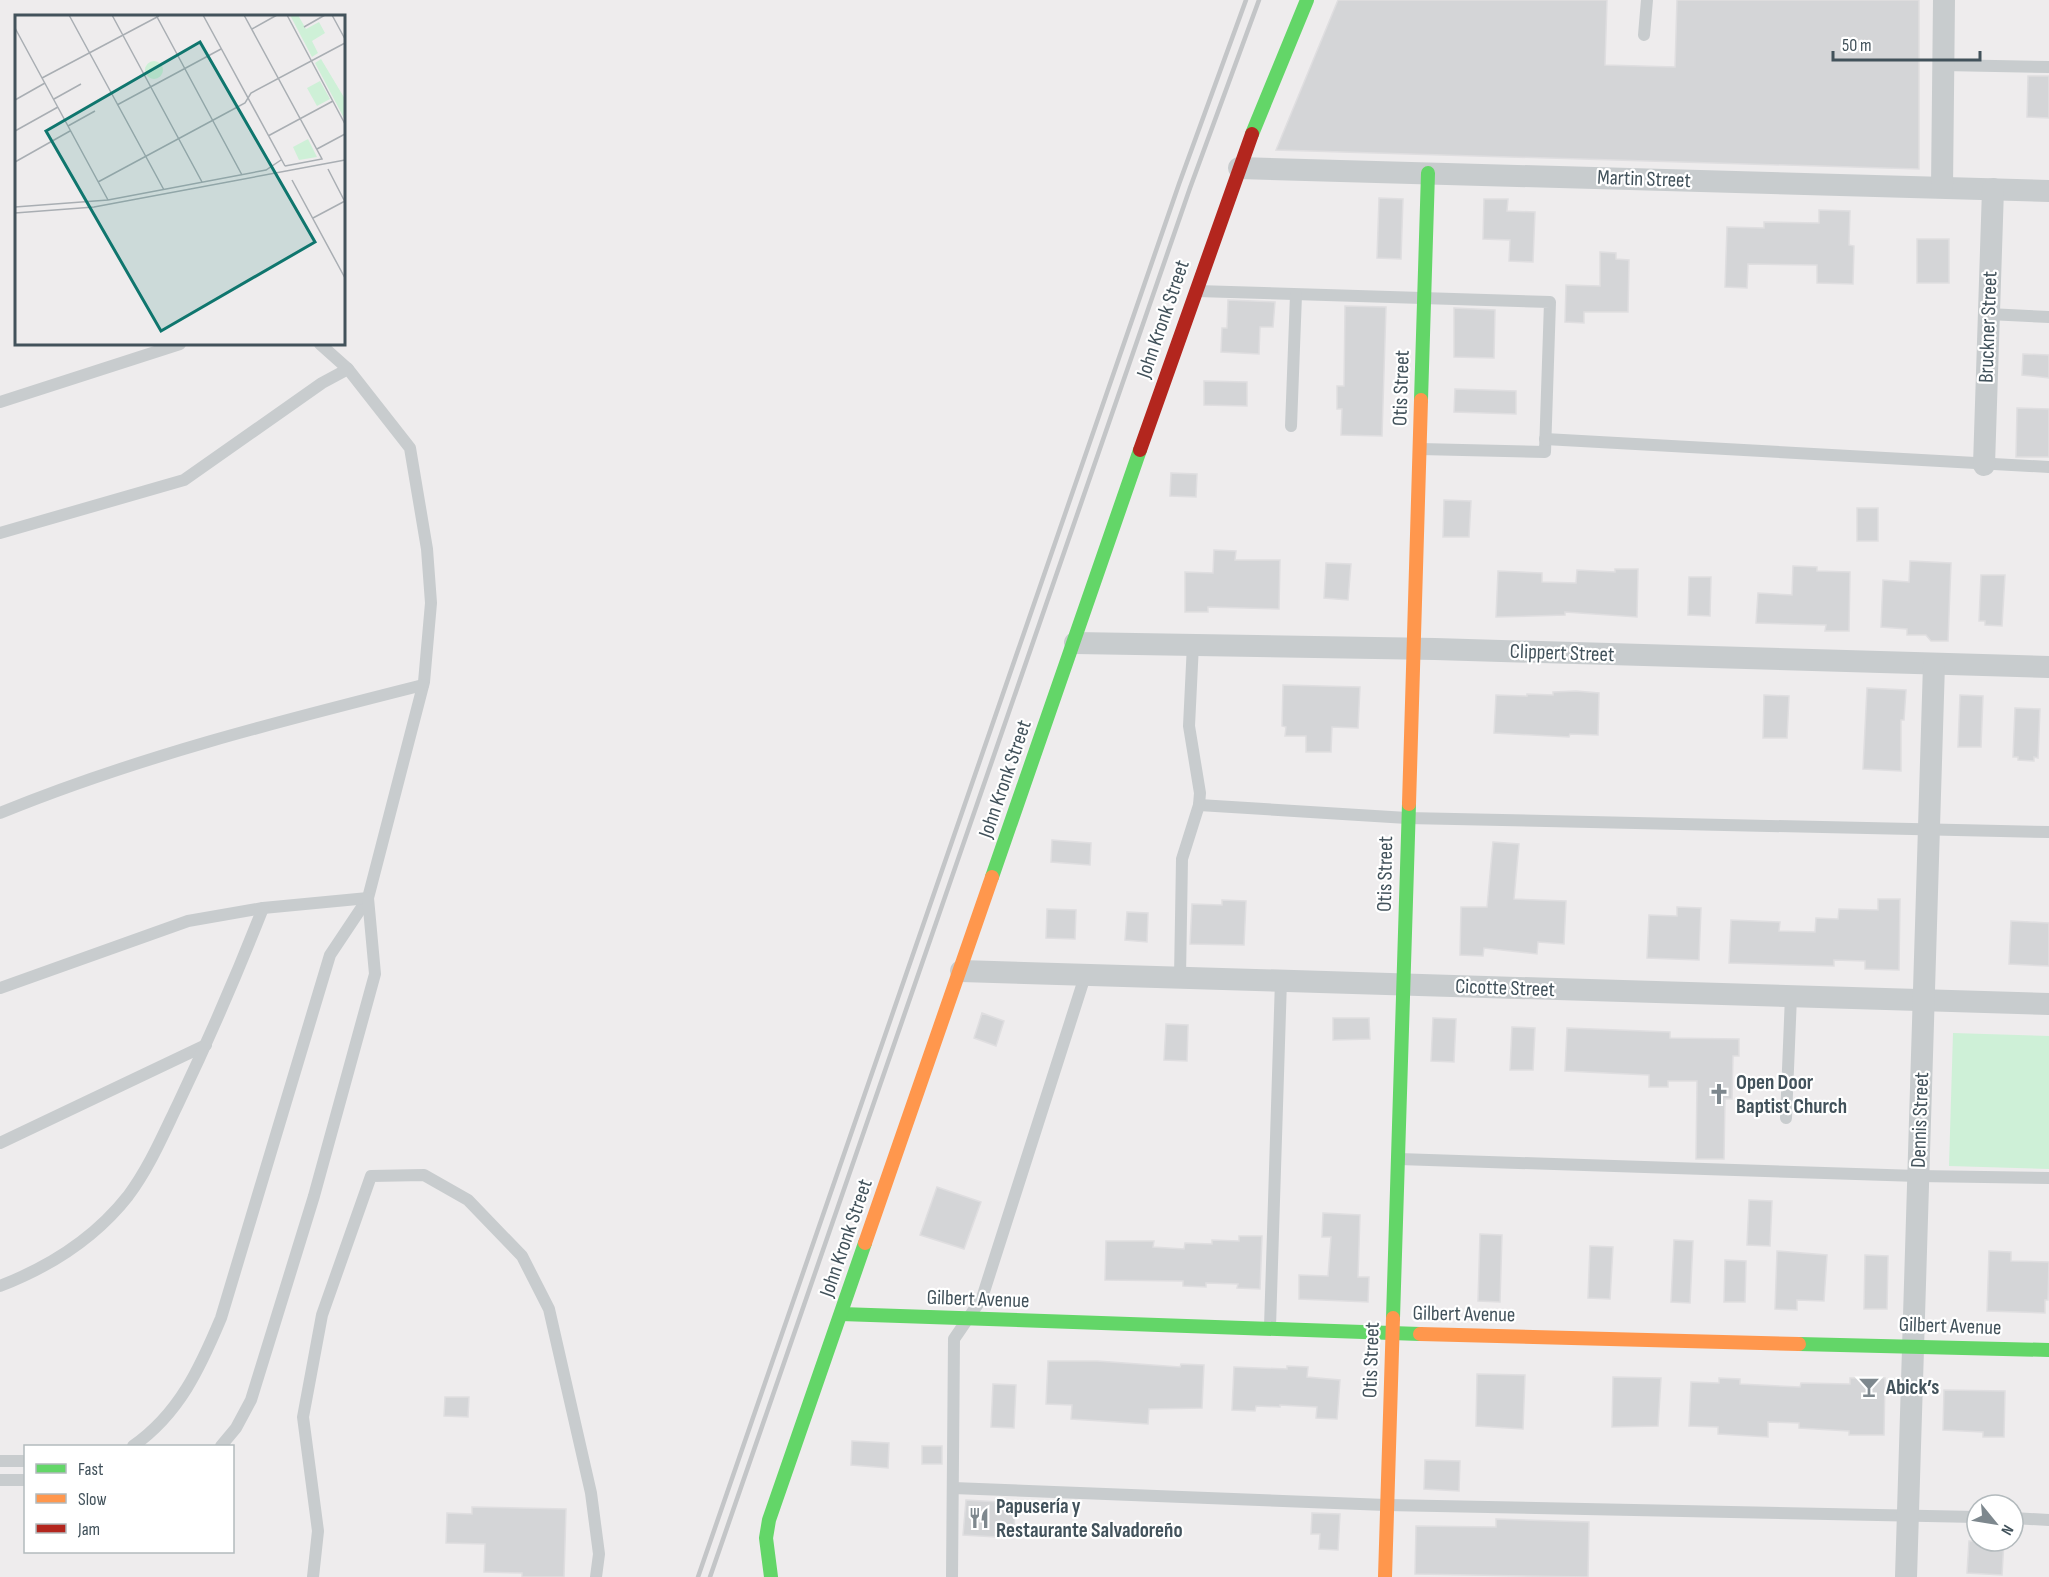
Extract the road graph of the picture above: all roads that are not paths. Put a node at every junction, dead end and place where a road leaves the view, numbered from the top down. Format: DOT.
graph roads {
  1 [pos="1307,0"];
  2 [pos="1647,0"];
  3 [pos="1944,0"];
  4 [pos="1644,35"];
  5 [pos="1943,65"];
  6 [pos="2049,67"];
  7 [pos="1239,168"];
  8 [pos="1428,172"];
  9 [pos="1942,187"];
  10 [pos="1993,189"];
  11 [pos="2049,191"];
  12 [pos="1196,291"];
  13 [pos="1296,295"];
  14 [pos="1425,299"];
  15 [pos="1988,314"];
  16 [pos="2049,317"];
  17 [pos="177,345"];
  18 [pos="321,345"];
  19 [pos="348,369"];
  20 [pos="0,402"];
  21 [pos="1291,426"];
  22 [pos="1545,439"];
  23 [pos="1420,449"];
  24 [pos="1984,465"];
  25 [pos="2049,467"];
  26 [pos="0,533"];
  27 [pos="1075,643"];
  28 [pos="1193,644"];
  29 [pos="1414,648"];
  30 [pos="1934,664"];
  31 [pos="2049,667"];
  32 [pos="423,685"];
  33 [pos="1199,805"];
  34 [pos="0,813"];
  35 [pos="1407,818"];
  36 [pos="1928,828"];
  37 [pos="2049,832"];
  38 [pos="368,898"];
  39 [pos="263,908"];
  40 [pos="961,971"];
  41 [pos="1086,973"];
  42 [pos="1180,977"];
  43 [pos="1281,980"];
  44 [pos="1405,985"];
  45 [pos="0,988"];
  46 [pos="1791,996"];
  47 [pos="1924,1000"];
  48 [pos="2049,1004"];
  49 [pos="206,1045"];
  50 [pos="1786,1118"];
  51 [pos="0,1143"];
  52 [pos="1398,1159"];
  53 [pos="1918,1176"];
  54 [pos="2049,1178"];
  55 [pos="0,1286"];
  56 [pos="841,1314"];
  57 [pos="968,1320"];
  58 [pos="1270,1328"];
  59 [pos="1393,1333"];
  60 [pos="1915,1346"];
  61 [pos="2049,1350"];
  62 [pos="134,1445"];
  63 [pos="222,1445"];
  64 [pos="0,1461"];
  65 [pos="24,1461"];
  66 [pos="0,1480"];
  67 [pos="24,1480"];
  68 [pos="953,1488"];
  69 [pos="1386,1505"];
  70 [pos="1906,1514"];
  71 [pos="1965,1516"];
  72 [pos="2025,1519"];
  73 [pos="2049,1520"];
  74 [pos="313,1577"];
  75 [pos="596,1577"];
  76 [pos="771,1577"];
  77 [pos="952,1577"];
  78 [pos="1385,1577"];
  79 [pos="1906,1577"];
  1 -- 7 [label="street, John Kronk Street"];
  2 -- 4 [label="lane"];
  3 -- 5 [label="street"];
  5 -- 6 [label="lane"];
  5 -- 9 [label="street"];
  7 -- 8 [label="street, Martin Street"];
  7 -- 12 [label="street, John Kronk Street"];
  8 -- 9 [label="street, Martin Street"];
  8 -- 14 [label="street, Otis Street"];
  9 -- 10 [label="street, Martin Street"];
  10 -- 11 [label="street, Martin Street"];
  10 -- 15 [label="street, Bruckner Street"];
  12 -- 13 [label="lane"];
  12 -- 27 [label="street, John Kronk Street"];
  13 -- 14 [label="lane"];
  13 -- 21 [label="lane"];
  14 -- 22 [label="lane"];
  14 -- 23 [label="street, Otis Street"];
  15 -- 16 [label="lane"];
  15 -- 24 [label="street, Bruckner Street"];
  17 -- 20 [label="lane"];
  18 -- 19 [label="lane"];
  19 -- 26 [label="lane"];
  19 -- 32 [label="lane"];
  22 -- 23 [label="lane"];
  22 -- 24 [label="lane"];
  23 -- 29 [label="street, Otis Street"];
  24 -- 25 [label="lane"];
  27 -- 28 [label="street, Clippert Street"];
  27 -- 40 [label="street, John Kronk Street"];
  28 -- 29 [label="street, Clippert Street"];
  28 -- 33 [label="lane"];
  29 -- 30 [label="street, Clippert Street"];
  29 -- 35 [label="street, Otis Street"];
  30 -- 31 [label="street, Clippert Street"];
  30 -- 36 [label="street, Dennis Street"];
  32 -- 34 [label="lane"];
  32 -- 38 [label="lane"];
  33 -- 35 [label="lane"];
  33 -- 42 [label="lane"];
  35 -- 36 [label="lane"];
  35 -- 44 [label="street, Otis Street"];
  36 -- 37 [label="lane"];
  36 -- 47 [label="street, Dennis Street"];
  38 -- 39 [label="lane"];
  38 -- 62 [label="lane"];
  38 -- 63 [label="lane"];
  39 -- 45 [label="lane"];
  39 -- 49 [label="lane"];
  40 -- 41 [label="street, Cicotte Street"];
  40 -- 56 [label="street, John Kronk Street"];
  41 -- 42 [label="street, Cicotte Street"];
  41 -- 57 [label="lane"];
  42 -- 43 [label="street, Cicotte Street"];
  43 -- 44 [label="street, Cicotte Street"];
  43 -- 58 [label="lane"];
  44 -- 46 [label="street, Cicotte Street"];
  44 -- 52 [label="street, Otis Street"];
  46 -- 47 [label="street, Cicotte Street"];
  46 -- 50 [label="lane"];
  47 -- 48 [label="street, Cicotte Street"];
  47 -- 53 [label="street, Dennis Street"];
  49 -- 51 [label="lane"];
  49 -- 55 [label="lane"];
  52 -- 53 [label="lane"];
  52 -- 59 [label="street, Otis Street"];
  53 -- 54 [label="lane"];
  53 -- 60 [label="street, Dennis Street"];
  56 -- 57 [label="street, Gilbert Avenue"];
  56 -- 76 [label="street, John Kronk Street"];
  57 -- 58 [label="street, Gilbert Avenue"];
  57 -- 68 [label="lane"];
  58 -- 59 [label="street, Gilbert Avenue"];
  59 -- 60 [label="street, Gilbert Avenue"];
  59 -- 69 [label="street, Otis Street"];
  60 -- 61 [label="street, Gilbert Avenue"];
  60 -- 70 [label="street, Dennis Street"];
  64 -- 65 [label="lane"];
  66 -- 67 [label="lane"];
  68 -- 69 [label="lane"];
  68 -- 77 [label="lane"];
  69 -- 70 [label="lane"];
  69 -- 78 [label="street, Otis Street"];
  70 -- 71 [label="lane"];
  70 -- 79 [label="street, Dennis Street"];
  72 -- 73 [label="lane"];
  74 -- 75 [label="lane"];
}
